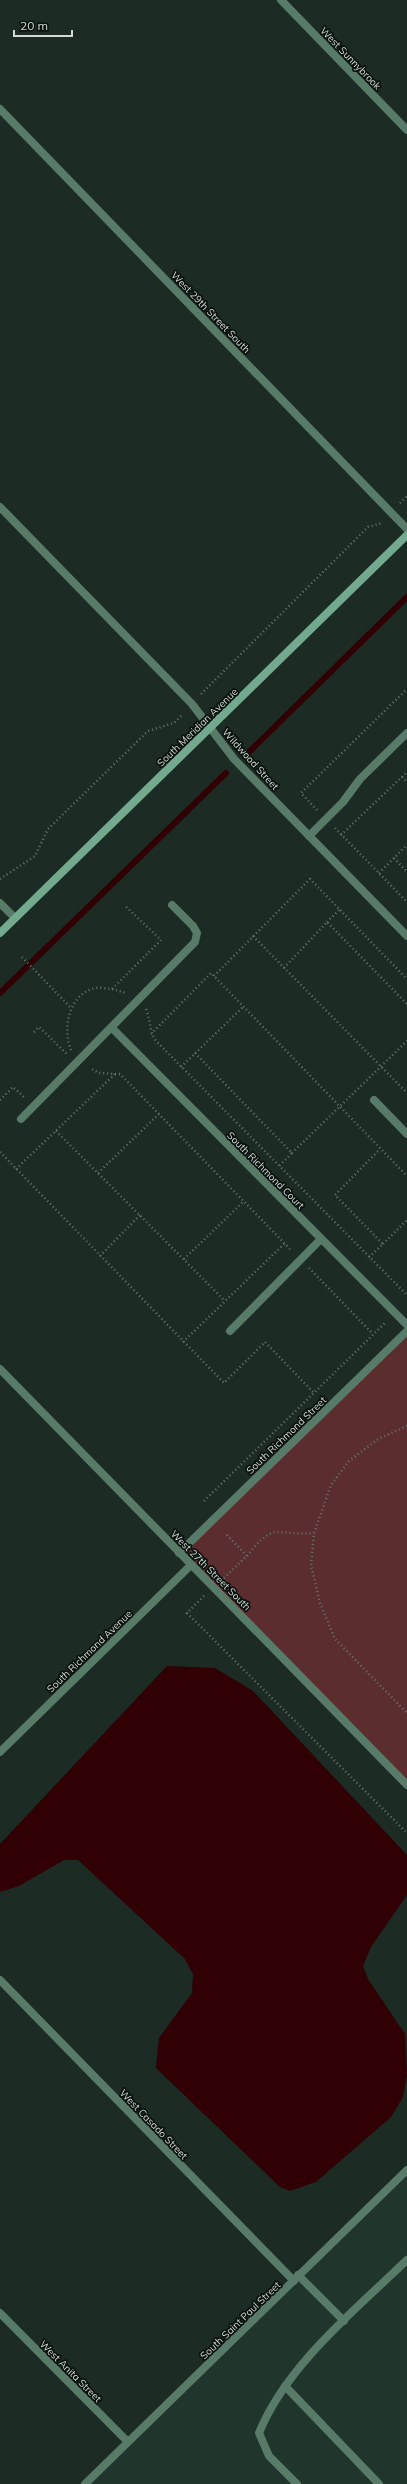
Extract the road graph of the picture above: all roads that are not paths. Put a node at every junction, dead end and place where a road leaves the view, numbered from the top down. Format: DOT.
graph roads {
  1 [pos="281,0"];
  2 [pos="0,109"];
  3 [pos="407,130"];
  4 [pos="0,507"];
  5 [pos="407,529"];
  6 [pos="407,535"];
  7 [pos="210,728"];
  8 [pos="407,733"];
  9 [pos="309,836"];
  10 [pos="0,903"];
  11 [pos="172,905"];
  12 [pos="15,918"];
  13 [pos="0,933"];
  14 [pos="407,936"];
  15 [pos="112,1028"];
  16 [pos="374,1100"];
  17 [pos="21,1119"];
  18 [pos="407,1134"];
  19 [pos="321,1239"];
  20 [pos="407,1325"];
  21 [pos="230,1331"];
  22 [pos="407,1331"];
  23 [pos="0,1369"];
  24 [pos="179,1552"];
  25 [pos="191,1565"];
  26 [pos="0,1752"];
  27 [pos="407,1786"];
  28 [pos="0,1980"];
  29 [pos="407,2170"];
  30 [pos="407,2260"];
  31 [pos="296,2278"];
  32 [pos="0,2313"];
  33 [pos="344,2322"];
  34 [pos="285,2386"];
  35 [pos="128,2442"];
  36 [pos="85,2484"];
  37 [pos="297,2484"];
  38 [pos="379,2484"];
  1 -- 3 [label="street, West Sunnybrook"];
  2 -- 5 [label="street, West 29th Street South"];
  4 -- 7 [label="street, Wildwood Street"];
  6 -- 7 [label="main road, South Meridian Avenue"];
  7 -- 9 [label="street, Wildwood Street"];
  7 -- 12 [label="main road, South Meridian Avenue"];
  8 -- 9 [label="street"];
  9 -- 14 [label="street, Wildwood Street"];
  10 -- 12 [label="street"];
  11 -- 15 [label="street"];
  12 -- 13 [label="main road, South Meridian Avenue"];
  15 -- 17 [label="street"];
  15 -- 19 [label="street, South Richmond Court"];
  16 -- 18 [label="street"];
  19 -- 20 [label="street, South Richmond Court"];
  19 -- 21 [label="street"];
  22 -- 24 [label="street, South Richmond Street"];
  23 -- 24 [label="street, West 27th Street South"];
  24 -- 25 [label="street, West 27th Street South"];
  25 -- 26 [label="street, South Richmond Avenue"];
  25 -- 27 [label="street, West 27th Street South"];
  28 -- 31 [label="street, West Casado Street"];
  29 -- 31 [label="street, South Saint Paul Street"];
  30 -- 33 [label="street"];
  31 -- 33 [label="street, West Casado Street"];
  31 -- 35 [label="street, South Saint Paul Street"];
  32 -- 35 [label="street, West Anita Street"];
  33 -- 34 [label="street"];
  34 -- 37 [label="street"];
  34 -- 38 [label="street"];
  35 -- 36 [label="street, South Saint Paul Street"];
}
